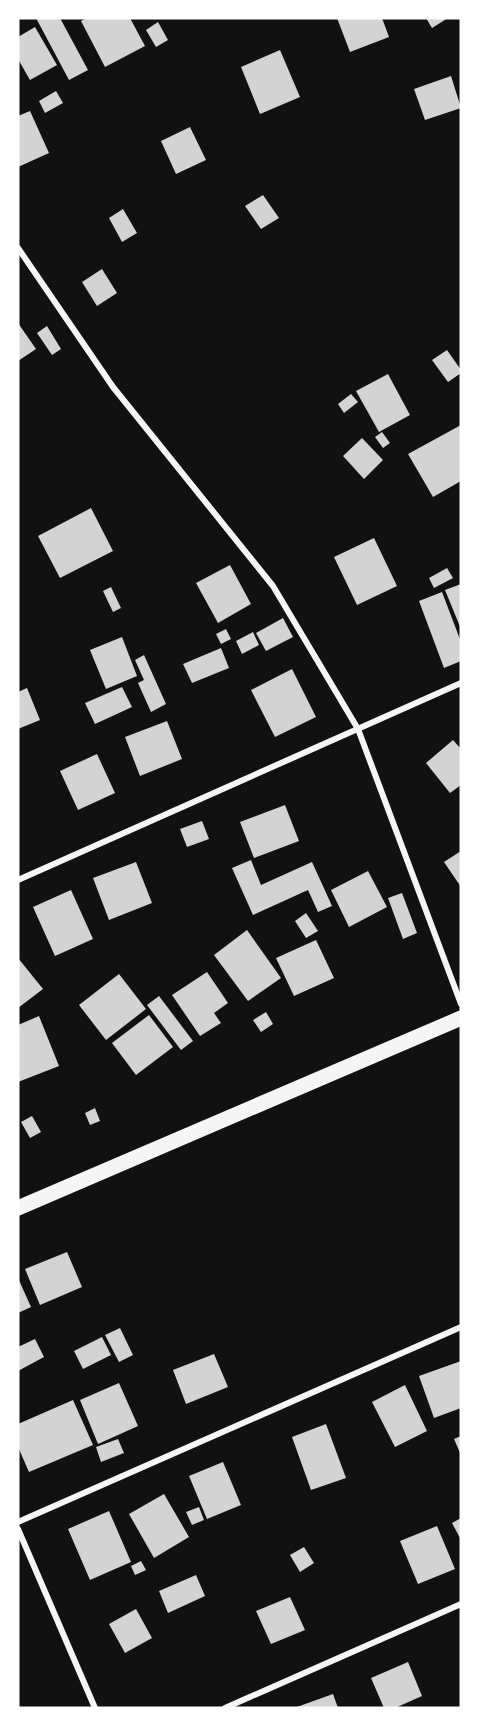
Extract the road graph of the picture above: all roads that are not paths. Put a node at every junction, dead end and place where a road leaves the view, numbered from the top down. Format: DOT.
graph roads {
  1 [pos="18,248"];
  2 [pos="461,683"];
  3 [pos="358,729"];
  4 [pos="18,880"];
  5 [pos="461,1004"];
  6 [pos="461,1018"];
  7 [pos="18,1208"];
  8 [pos="461,1327"];
  9 [pos="18,1522"];
  10 [pos="18,1529"];
  11 [pos="461,1604"];
  12 [pos="95,1708"];
  13 [pos="225,1708"];
  1 -- 3 [label="street"];
  2 -- 3 [label="street"];
  3 -- 4 [label="street"];
  3 -- 5 [label="street"];
  6 -- 7 [label="main road"];
  8 -- 9 [label="street"];
  10 -- 12 [label="street"];
  11 -- 13 [label="street"];
}
